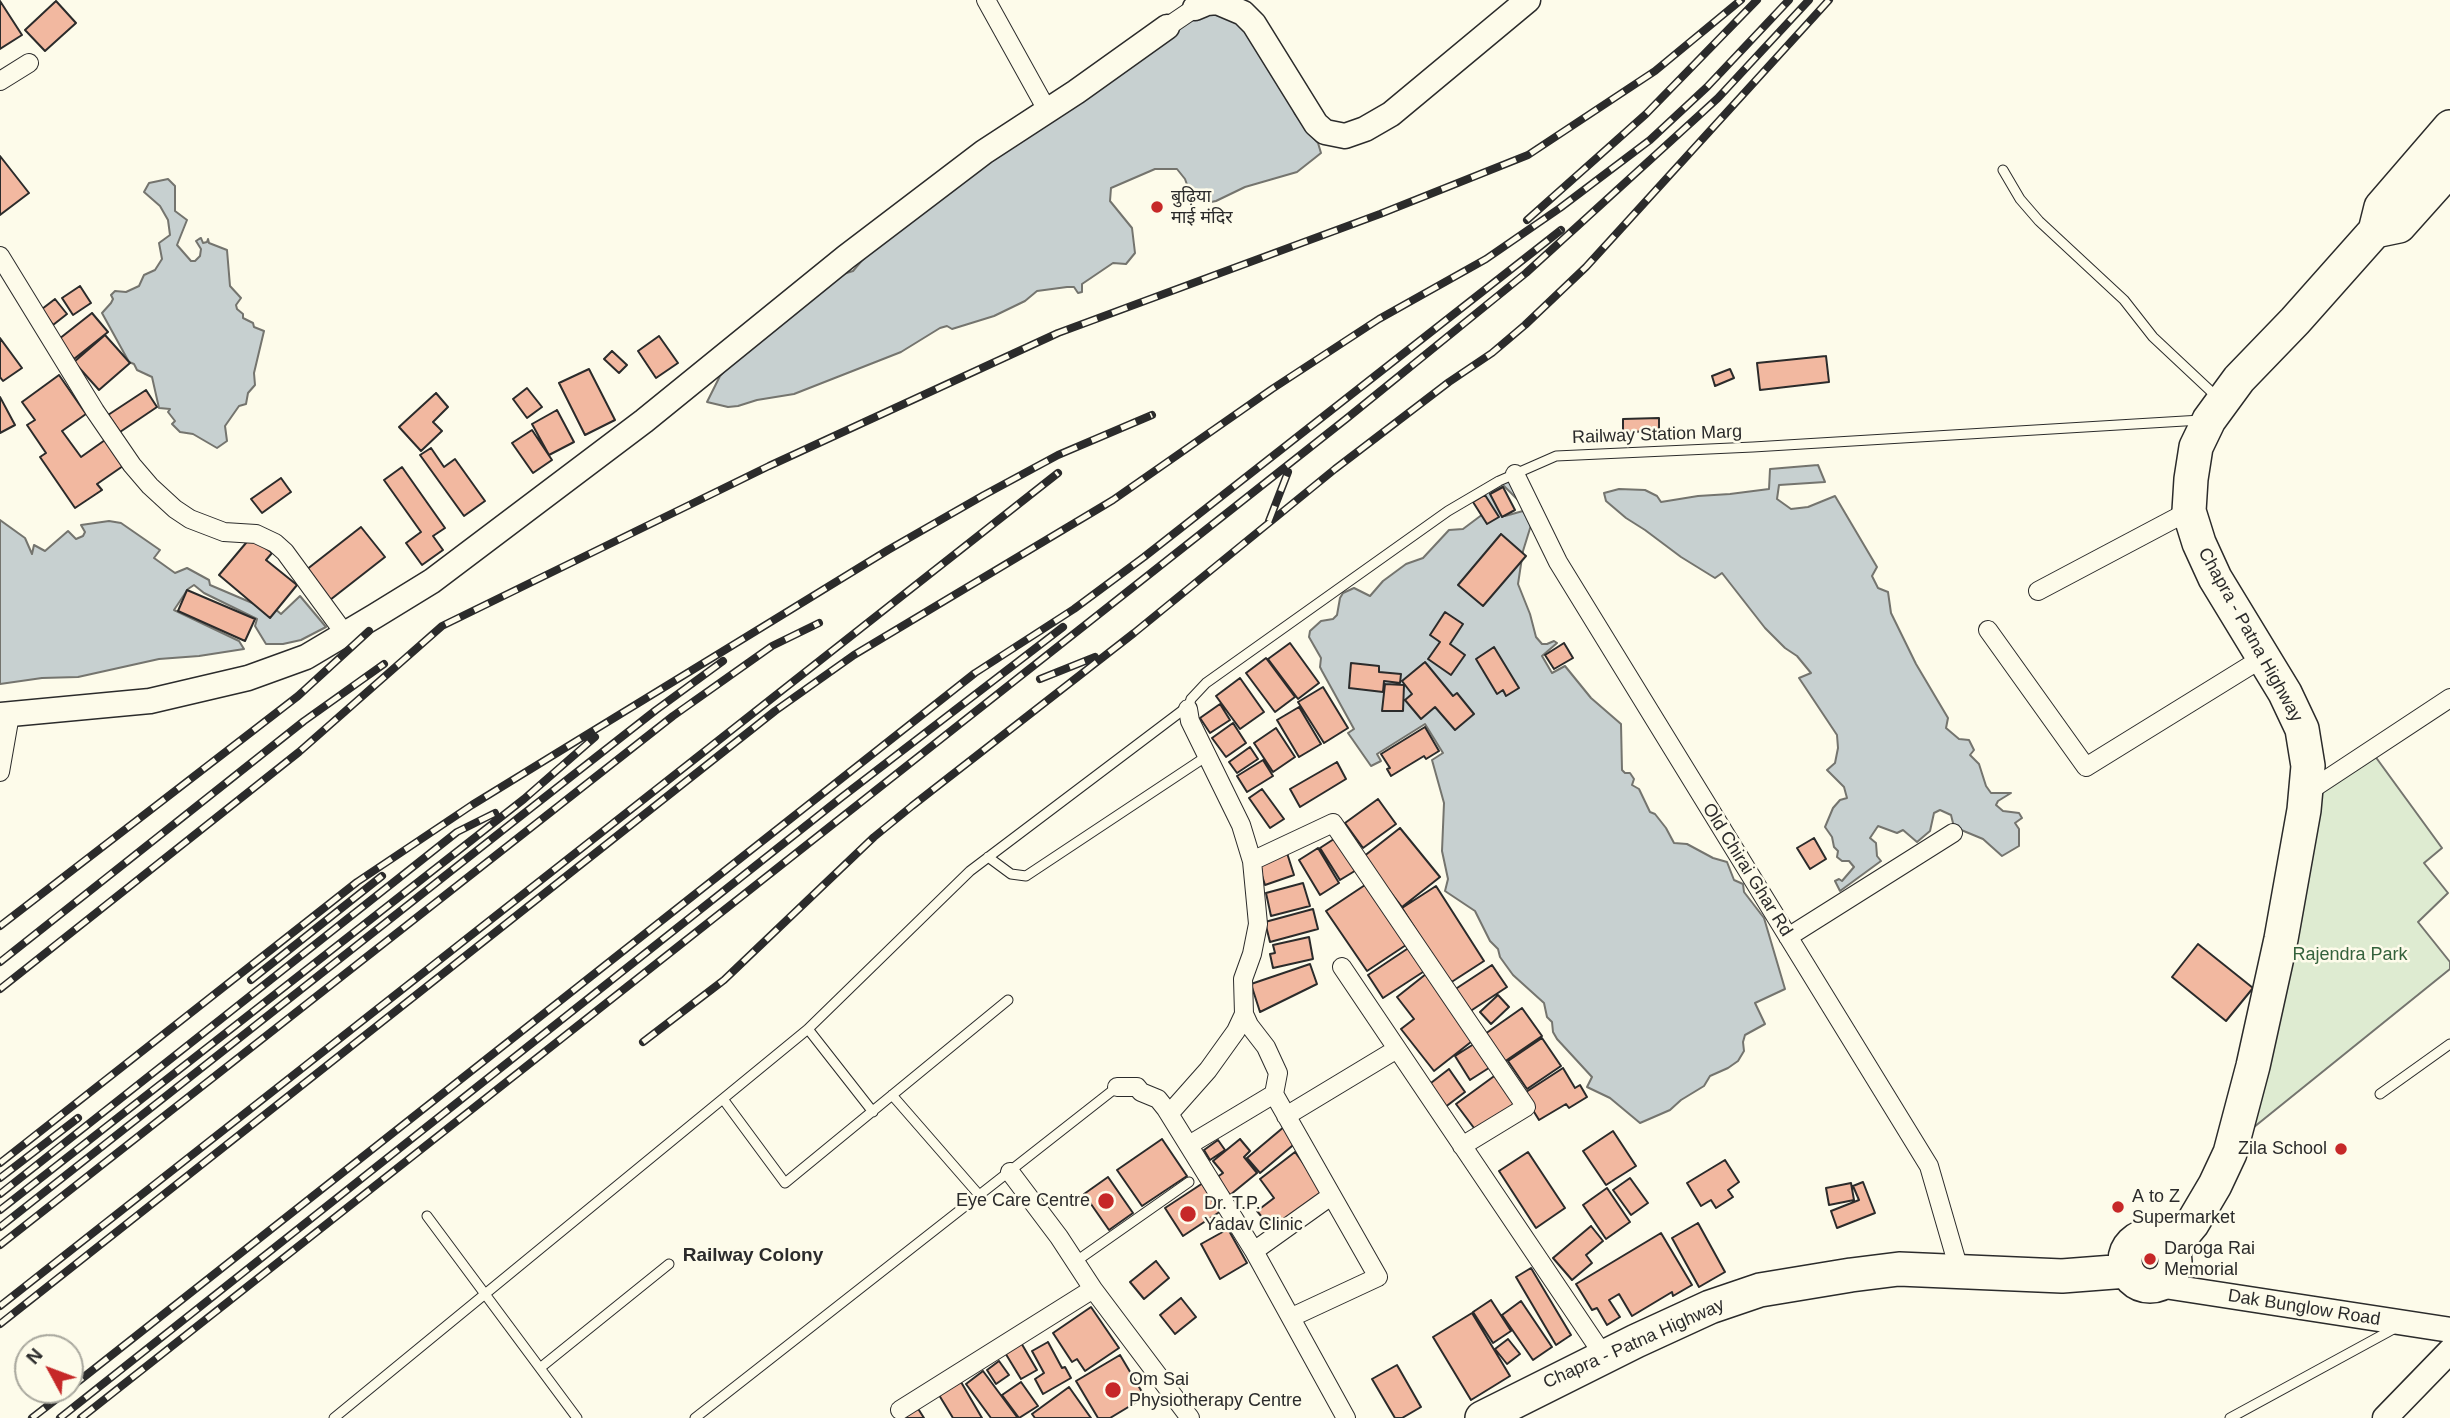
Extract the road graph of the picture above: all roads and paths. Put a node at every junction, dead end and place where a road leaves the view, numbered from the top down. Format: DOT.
graph roads {
  1 [pos="986,0"];
  2 [pos="1528,0"];
  3 [pos="1228,3"];
  4 [pos="1195,8"];
  5 [pos="1167,27"];
  6 [pos="29,63"];
  7 [pos="0,81"];
  8 [pos="1047,110"];
  9 [pos="2450,127"];
  10 [pos="2450,169"];
  11 [pos="2003,170"];
  12 [pos="2375,231"];
  13 [pos="0,256"];
  14 [pos="2215,411"];
  15 [pos="1515,474"];
  16 [pos="2189,511"];
  17 [pos="2038,591"];
  18 [pos="1988,630"];
  19 [pos="345,634"];
  20 [pos="2264,657"];
  21 [pos="2450,698"];
  22 [pos="1188,707"];
  23 [pos="5,715"];
  24 [pos="1207,756"];
  25 [pos="0,772"];
  26 [pos="2306,793"];
  27 [pos="1953,833"];
  28 [pos="988,857"];
  29 [pos="1252,861"];
  30 [pos="1788,937"];
  31 [pos="1342,967"];
  32 [pos="1009,1000"];
  33 [pos="1244,1014"];
  34 [pos="808,1030"];
  35 [pos="2450,1044"];
  36 [pos="1396,1049"];
  37 [pos="1117,1087"];
  38 [pos="1274,1094"];
  39 [pos="2380,1094"];
  40 [pos="892,1095"];
  41 [pos="723,1100"];
  42 [pos="873,1112"];
  43 [pos="1169,1114"];
  44 [pos="1286,1116"];
  45 [pos="1189,1144"];
  46 [pos="1462,1146"];
  47 [pos="1010,1172"];
  48 [pos="1189,1182"];
  49 [pos="980,1196"];
  50 [pos="1331,1196"];
  51 [pos="427,1216"];
  52 [pos="2172,1248"];
  53 [pos="1254,1251"];
  54 [pos="1075,1262"];
  55 [pos="669,1264"];
  56 [pos="2127,1271"];
  57 [pos="1960,1273"];
  58 [pos="2158,1284"];
  59 [pos="1093,1289"];
  60 [pos="485,1294"];
  61 [pos="1292,1317"];
  62 [pos="2403,1324"];
  63 [pos="2450,1330"];
  64 [pos="2450,1352"];
  65 [pos="1604,1356"];
  66 [pos="540,1368"];
  67 [pos="901,1410"];
  68 [pos="334,1418"];
  69 [pos="577,1418"];
  70 [pos="695,1418"];
  71 [pos="1190,1418"];
  72 [pos="1346,1418"];
  73 [pos="1482,1418"];
  74 [pos="2230,1418"];
  75 [pos="2385,1418"];
  1 -- 8 [label="street"];
  2 -- 3 [label="street"];
  3 -- 4 [label="street"];
  4 -- 5 [label="street"];
  5 -- 8 [label="street"];
  6 -- 7 [label="street"];
  8 -- 19 [label="street"];
  9 -- 12 [label="highway, Chapra - Patna Highway"];
  10 -- 12 [label="highway, Chapra - Patna Highway"];
  11 -- 14 [label="lane"];
  12 -- 14 [label="highway, Chapra - Patna Highway"];
  13 -- 19 [label="street"];
  14 -- 15 [label="lane, Railway Station Marg"];
  14 -- 16 [label="highway, Chapra - Patna Highway"];
  15 -- 22 [label="lane, Railway Station Marg"];
  15 -- 30 [label="street, Old Chirai Ghar Rd"];
  16 -- 17 [label="street"];
  16 -- 20 [label="highway, Chapra - Patna Highway"];
  18 -- 20 [label="street"];
  19 -- 23 [label="street"];
  20 -- 26 [label="highway, Chapra - Patna Highway"];
  21 -- 26 [label="street"];
  22 -- 24 [label="street"];
  22 -- 28 [label="lane, Railway Station Marg"];
  23 -- 25 [label="street"];
  24 -- 28 [label="lane"];
  24 -- 29 [label="street"];
  26 -- 52 [label="highway, Chapra - Patna Highway"];
  27 -- 30 [label="street"];
  28 -- 34 [label="lane, Railway Station Marg"];
  29 -- 33 [label="street"];
  29 -- 46 [label="street"];
  30 -- 57 [label="street, Old Chirai Ghar Rd"];
  31 -- 36 [label="street"];
  32 -- 40 [label="lane"];
  33 -- 38 [label="street"];
  33 -- 43 [label="street"];
  34 -- 41 [label="lane, Railway Station Marg"];
  34 -- 42 [label="lane"];
  35 -- 39 [label="lane"];
  36 -- 44 [label="street"];
  36 -- 46 [label="street"];
  37 -- 43 [label="street"];
  37 -- 47 [label="lane"];
  38 -- 44 [label="street"];
  38 -- 45 [label="street"];
  40 -- 42 [label="lane"];
  40 -- 49 [label="lane"];
  41 -- 42 [label="lane"];
  41 -- 60 [label="lane, Railway Station Marg"];
  43 -- 45 [label="street"];
  44 -- 50 [label="street"];
  45 -- 53 [label="street"];
  46 -- 65 [label="street"];
  47 -- 49 [label="lane"];
  47 -- 54 [label="street"];
  48 -- 54 [label="lane"];
  49 -- 70 [label="lane"];
  50 -- 53 [label="street"];
  50 -- 61 [label="street"];
  51 -- 60 [label="lane"];
  52 -- 56 [label="highway"];
  52 -- 58 [label="highway"];
  53 -- 61 [label="street"];
  54 -- 59 [label="street"];
  55 -- 66 [label="lane"];
  56 -- 57 [label="highway, Chapra - Patna Highway"];
  56 -- 58 [label="highway"];
  57 -- 65 [label="highway, Chapra - Patna Highway"];
  58 -- 62 [label="street, Dak Bunglow Road"];
  59 -- 67 [label="street"];
  59 -- 71 [label="street"];
  60 -- 66 [label="lane"];
  60 -- 68 [label="lane, Railway Station Marg"];
  61 -- 72 [label="street"];
  62 -- 63 [label="street, Dak Bunglow Road"];
  62 -- 74 [label="lane"];
  64 -- 75 [label="street"];
  65 -- 73 [label="highway, Chapra - Patna Highway"];
  66 -- 69 [label="lane"];
}
